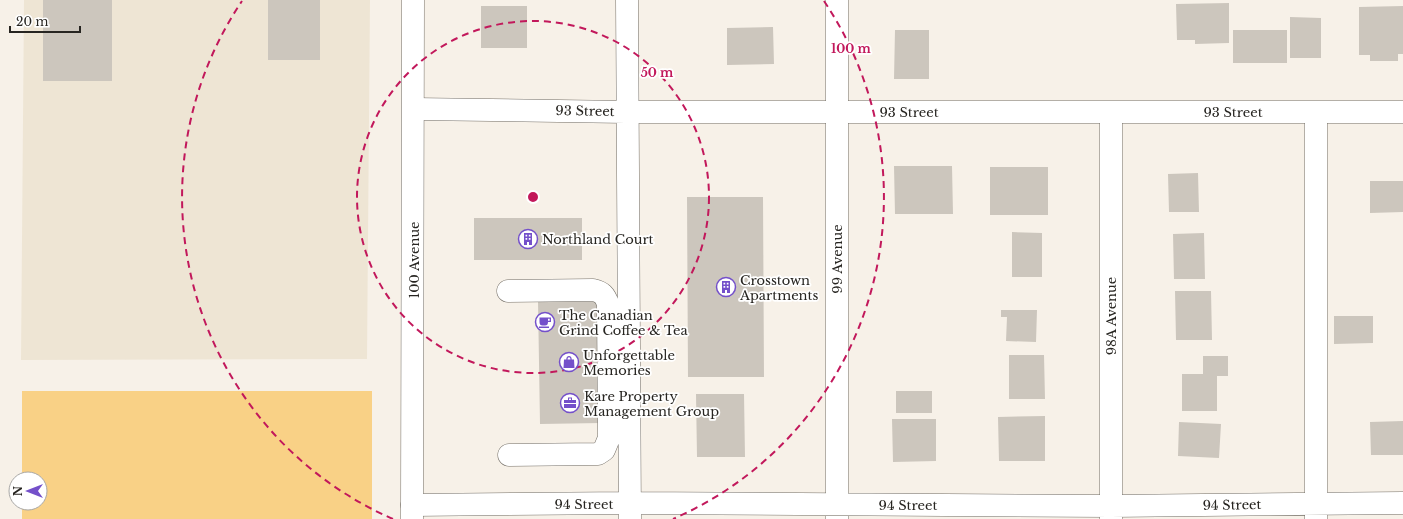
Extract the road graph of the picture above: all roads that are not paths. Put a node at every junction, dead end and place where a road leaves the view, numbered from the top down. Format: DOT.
graph roads {
  1 [pos="414,0"];
  2 [pos="626,0"];
  3 [pos="837,0"];
  4 [pos="414,109"];
  5 [pos="838,111"];
  6 [pos="626,112"];
  7 [pos="1111,112"];
  8 [pos="1316,112"];
  9 [pos="1403,112"];
  10 [pos="508,291"];
  11 [pos="509,455"];
  12 [pos="1403,503"];
  13 [pos="630,511"];
  14 [pos="1316,511"];
  15 [pos="412,512"];
  16 [pos="837,512"];
  17 [pos="1111,512"];
  1 -- 4 [label="street, 100 Avenue"];
  2 -- 6 [label="street"];
  3 -- 5 [label="street, 99 Avenue"];
  4 -- 6 [label="street, 93 Street"];
  4 -- 15 [label="street, 100 Avenue"];
  5 -- 6 [label="street, 93 Street"];
  5 -- 7 [label="street, 93 Street"];
  5 -- 16 [label="street, 99 Avenue"];
  6 -- 13 [label="street"];
  7 -- 8 [label="street, 93 Street"];
  7 -- 17 [label="street, 98A Avenue"];
  8 -- 9 [label="street, 93 Street"];
  8 -- 14 [label="street"];
  10 -- 11 [label="street"];
  12 -- 14 [label="street, 94 Street"];
  13 -- 15 [label="street, 94 Street"];
  13 -- 16 [label="street, 94 Street"];
  14 -- 17 [label="street, 94 Street"];
  16 -- 17 [label="street, 94 Street"];
}
